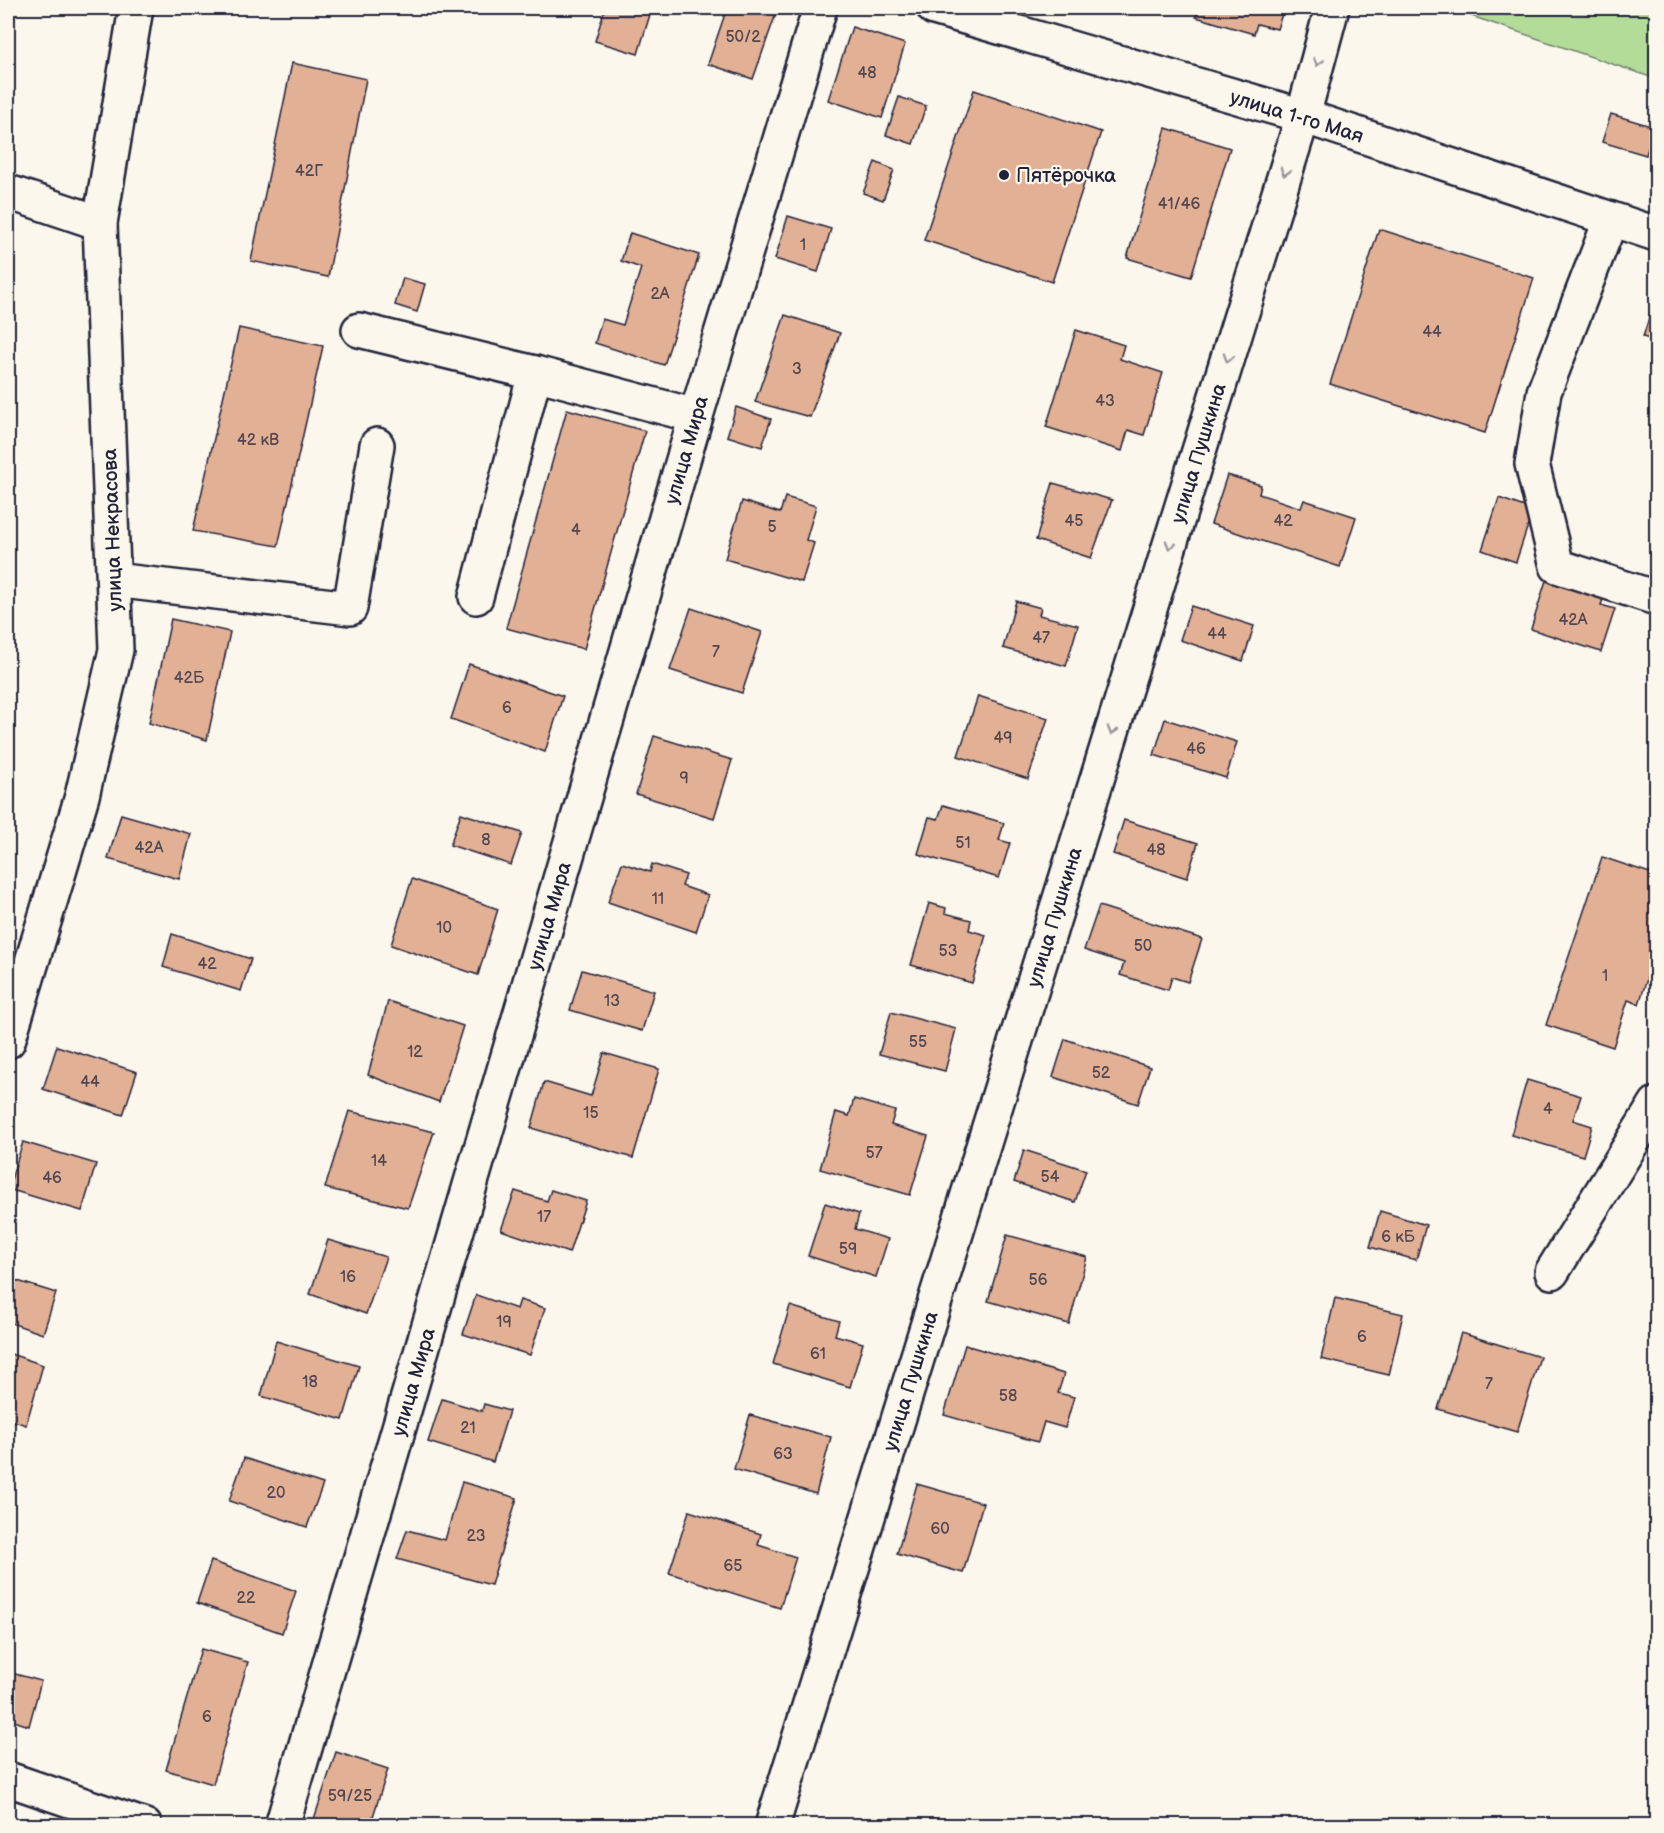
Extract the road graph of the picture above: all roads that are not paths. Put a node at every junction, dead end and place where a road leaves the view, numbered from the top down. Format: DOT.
graph roads {
  1 [pos="136,8"];
  2 [pos="820,8"];
  3 [pos="934,8"];
  4 [pos="1332,8"];
  5 [pos="1304,116"];
  6 [pos="8,192"];
  7 [pos="1611,219"];
  8 [pos="100,223"];
  9 [pos="1656,234"];
  10 [pos="359,330"];
  11 [pos="535,373"];
  12 [pos="696,416"];
  13 [pos="377,445"];
  14 [pos="114,580"];
  15 [pos="476,597"];
  16 [pos="1656,598"];
  17 [pos="8,1041"];
  18 [pos="1656,1104"];
  19 [pos="1552,1272"];
  20 [pos="8,1779"];
  21 [pos="145,1826"];
  22 [pos="282,1826"];
  23 [pos="772,1826"];
  1 -- 8 [label="street, улица Некрасова"];
  2 -- 12 [label="street, улица Мира"];
  3 -- 5 [label="street, улица 1-го Мая"];
  4 -- 5 [label="street, улица Пушкина, one-way"];
  5 -- 7 [label="street, улица 1-го Мая"];
  5 -- 23 [label="street, улица Пушкина, one-way"];
  6 -- 8 [label="street"];
  7 -- 9 [label="street, улица 1-го Мая"];
  7 -- 16 [label="street"];
  8 -- 14 [label="street, улица Некрасова"];
  10 -- 11 [label="street"];
  11 -- 12 [label="street"];
  11 -- 15 [label="street"];
  12 -- 22 [label="street, улица Мира"];
  13 -- 14 [label="street"];
  14 -- 17 [label="street, улица Некрасова"];
  18 -- 19 [label="street"];
  20 -- 21 [label="street"];
}
